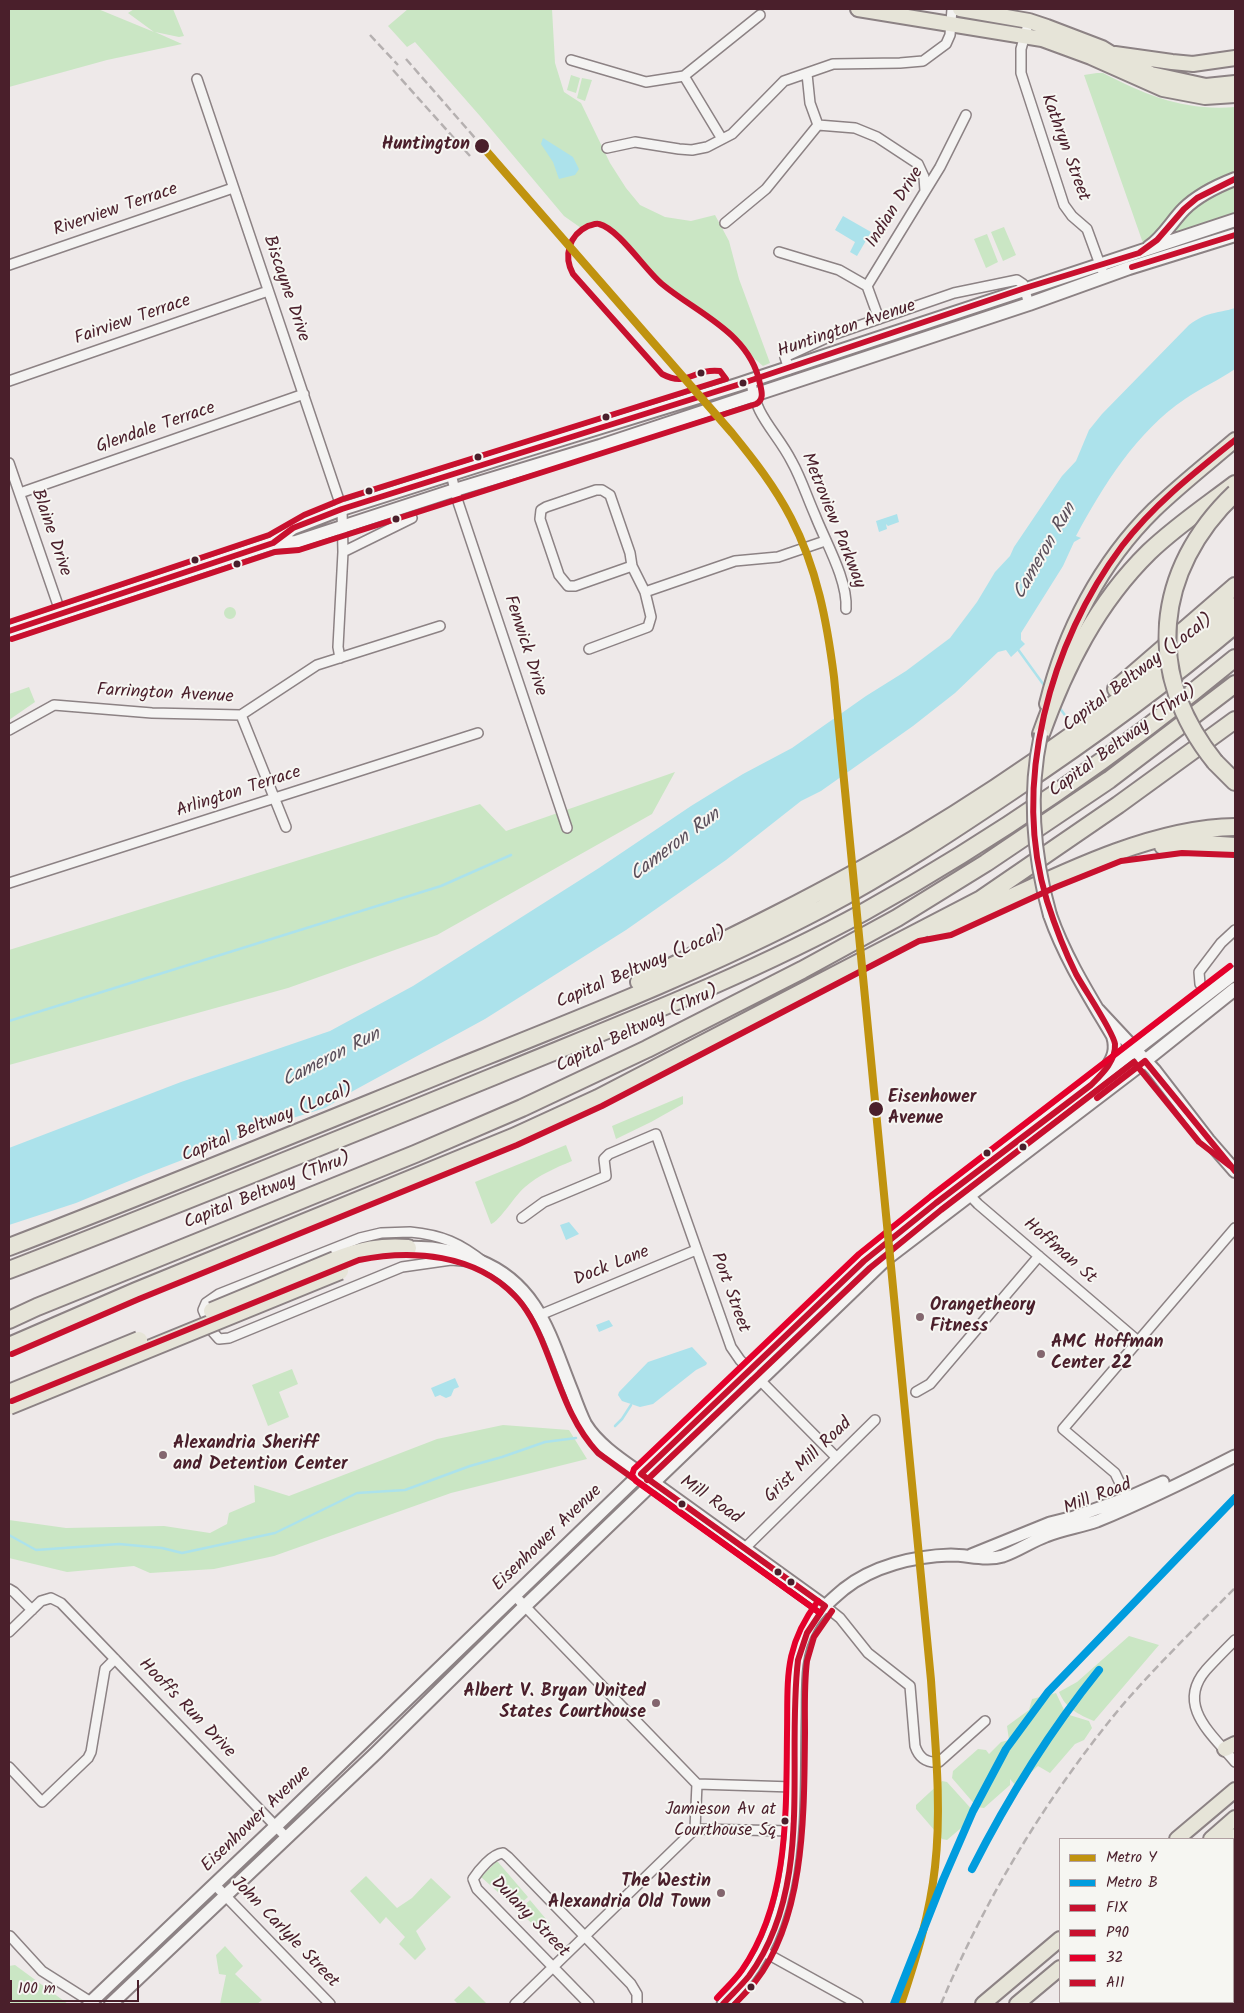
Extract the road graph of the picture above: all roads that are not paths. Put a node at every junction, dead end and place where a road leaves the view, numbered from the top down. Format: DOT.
graph roads {
  1 [pos="858,9"];
  2 [pos="952,9"];
  3 [pos="960,9"];
  4 [pos="760,15"];
  5 [pos="1028,20"];
  6 [pos="951,25"];
  7 [pos="1025,35"];
  8 [pos="1111,53"];
  9 [pos="1235,58"];
  10 [pos="571,60"];
  11 [pos="807,74"];
  12 [pos="684,76"];
  13 [pos="197,79"];
  14 [pos="1235,83"];
  15 [pos="1235,95"];
  16 [pos="966,115"];
  17 [pos="818,125"];
  18 [pos="722,139"];
  19 [pos="607,148"];
  20 [pos="1235,179"];
  21 [pos="233,188"];
  22 [pos="925,191"];
  23 [pos="1235,220"];
  24 [pos="726,223"];
  25 [pos="1235,235"];
  26 [pos="779,252"];
  27 [pos="1139,253"];
  28 [pos="9,265"];
  29 [pos="1102,271"];
  30 [pos="867,286"];
  31 [pos="1025,288"];
  32 [pos="268,291"];
  33 [pos="1029,304"];
  34 [pos="878,319"];
  35 [pos="789,369"];
  36 [pos="751,381"];
  37 [pos="9,382"];
  38 [pos="737,385"];
  39 [pos="304,394"];
  40 [pos="753,396"];
  41 [pos="1235,440"];
  42 [pos="9,463"];
  43 [pos="451,474"];
  44 [pos="1235,484"];
  45 [pos="455,490"];
  46 [pos="20,493"];
  47 [pos="1235,493"];
  48 [pos="342,510"];
  49 [pos="412,518"];
  50 [pos="342,526"];
  51 [pos="825,541"];
  52 [pos="273,543"];
  53 [pos="343,552"];
  54 [pos="632,566"];
  55 [pos="1235,586"];
  56 [pos="645,592"];
  57 [pos="1235,606"];
  58 [pos="846,609"];
  59 [pos="61,614"];
  60 [pos="1235,625"];
  61 [pos="440,626"];
  62 [pos="9,631"];
  63 [pos="589,648"];
  64 [pos="340,658"];
  65 [pos="1235,658"];
  66 [pos="1235,684"];
  67 [pos="241,716"];
  68 [pos="1235,720"];
  69 [pos="9,730"];
  70 [pos="478,733"];
  71 [pos="1041,734"];
  72 [pos="1013,776"];
  73 [pos="1235,782"];
  74 [pos="274,798"];
  75 [pos="286,827"];
  76 [pos="1235,827"];
  77 [pos="567,828"];
  78 [pos="1235,846"];
  79 [pos="1119,852"];
  80 [pos="9,883"];
  81 [pos="1235,930"];
  82 [pos="916,933"];
  83 [pos="1235,973"];
  84 [pos="1235,990"];
  85 [pos="1208,994"];
  86 [pos="1098,1010"];
  87 [pos="535,1037"];
  88 [pos="1136,1050"];
  89 [pos="1145,1061"];
  90 [pos="1091,1085"];
  91 [pos="1205,1136"];
  92 [pos="1235,1159"];
  93 [pos="1235,1171"];
  94 [pos="960,1185"];
  95 [pos="970,1195"];
  96 [pos="522,1218"];
  97 [pos="1235,1228"];
  98 [pos="9,1246"];
  99 [pos="408,1248"];
  100 [pos="696,1250"];
  101 [pos="1039,1256"];
  102 [pos="485,1263"];
  103 [pos="338,1266"];
  104 [pos="9,1270"];
  105 [pos="540,1315"];
  106 [pos="9,1319"];
  107 [pos="1138,1341"];
  108 [pos="9,1346"];
  109 [pos="750,1370"];
  110 [pos="762,1380"];
  111 [pos="916,1392"];
  112 [pos="9,1393"];
  113 [pos="9,1406"];
  114 [pos="875,1420"];
  115 [pos="1235,1449"];
  116 [pos="1235,1456"];
  117 [pos="836,1457"];
  118 [pos="641,1474"];
  119 [pos="653,1482"];
  120 [pos="1129,1502"];
  121 [pos="745,1548"];
  122 [pos="9,1589"];
  123 [pos="515,1596"];
  124 [pos="525,1606"];
  125 [pos="825,1606"];
  126 [pos="32,1610"];
  127 [pos="9,1632"];
  128 [pos="1235,1640"];
  129 [pos="115,1658"];
  130 [pos="985,1722"];
  131 [pos="1230,1747"];
  132 [pos="1235,1762"];
  133 [pos="9,1767"];
  134 [pos="696,1784"];
  135 [pos="793,1787"];
  136 [pos="1235,1790"];
  137 [pos="1235,1818"];
  138 [pos="276,1826"];
  139 [pos="695,1829"];
  140 [pos="792,1831"];
  141 [pos="287,1838"];
  142 [pos="1178,1838"];
  143 [pos="1212,1838"];
  144 [pos="215,1885"];
  145 [pos="226,1896"];
  146 [pos="10,1936"];
  147 [pos="585,1936"];
  148 [pos="1059,1939"];
  149 [pos="764,1952"];
  150 [pos="553,1967"];
  151 [pos="1059,1969"];
  152 [pos="92,2003"];
  153 [pos="325,2003"];
  154 [pos="111,2004"];
  155 [pos="514,2004"];
  156 [pos="589,2004"];
  157 [pos="638,2004"];
  158 [pos="723,2004"];
  159 [pos="858,2004"];
  160 [pos="983,2004"];
  161 [pos="1017,2004"];
  1 -- 6 [label="main road"];
  2 -- 6 [label="street"];
  3 -- 5 [label="main road"];
  4 -- 12 [label="street"];
  5 -- 7 [label="street, Kathryn Street"];
  5 -- 8 [label="main road"];
  6 -- 7 [label="main road"];
  6 -- 11 [label="street"];
  7 -- 15 [label="main road"];
  7 -- 29 [label="street, Kathryn Street"];
  8 -- 9 [label="main road"];
  8 -- 14 [label="main road"];
  10 -- 12 [label="street"];
  11 -- 17 [label="street"];
  11 -- 18 [label="street"];
  12 -- 18 [label="street"];
  13 -- 21 [label="street, Biscayne Drive"];
  16 -- 22 [label="street, Indian Drive"];
  17 -- 22 [label="street"];
  17 -- 24 [label="street"];
  18 -- 19 [label="street"];
  20 -- 27 [label="main road"];
  21 -- 28 [label="street, Riverview Terrace"];
  21 -- 32 [label="street, Biscayne Drive"];
  22 -- 30 [label="street, Indian Drive"];
  23 -- 27 [label="main road, Huntington Avenue"];
  25 -- 29 [label="main road, Huntington Avenue"];
  26 -- 30 [label="street"];
  27 -- 29 [label="main road, Huntington Avenue"];
  29 -- 31 [label="main road, Huntington Avenue"];
  29 -- 33 [label="main road, Huntington Avenue"];
  30 -- 34 [label="street"];
  31 -- 33 [label="street"];
  31 -- 34 [label="street"];
  31 -- 35 [label="main road, Huntington Avenue"];
  32 -- 37 [label="street, Fairview Terrace"];
  32 -- 39 [label="street, Biscayne Drive"];
  33 -- 40 [label="main road, Huntington Avenue"];
  34 -- 35 [label="street"];
  35 -- 36 [label="main road, Huntington Avenue"];
  36 -- 38 [label="main road, Huntington Avenue"];
  36 -- 40 [label="street, Metroview Parkway"];
  38 -- 40 [label="street"];
  38 -- 43 [label="main road, Huntington Avenue"];
  39 -- 46 [label="street, Glendale Terrace"];
  39 -- 48 [label="street, Biscayne Drive"];
  40 -- 45 [label="main road, Huntington Avenue"];
  40 -- 51 [label="street, Metroview Parkway"];
  41 -- 71 [label="main road"];
  42 -- 46 [label="street, Blaine Drive"];
  43 -- 45 [label="street, Fenwick Drive"];
  43 -- 48 [label="main road, Huntington Avenue"];
  44 -- 71 [label="highway"];
  45 -- 50 [label="main road, Huntington Avenue"];
  45 -- 77 [label="street, Fenwick Drive"];
  46 -- 59 [label="street, Blaine Drive"];
  47 -- 73 [label="highway, bridge"];
  48 -- 50 [label="street"];
  48 -- 52 [label="main road, Huntington Avenue"];
  49 -- 53 [label="street"];
  50 -- 52 [label="main road, Huntington Avenue"];
  50 -- 53 [label="street"];
  51 -- 56 [label="street"];
  51 -- 58 [label="street, Metroview Parkway"];
  52 -- 59 [label="main road, Huntington Avenue"];
  53 -- 64 [label="street"];
  54 -- 54 [label="street"];
  54 -- 56 [label="street"];
  55 -- 72 [label="highway"];
  56 -- 63 [label="street"];
  57 -- 72 [label="highway"];
  59 -- 62 [label="main road, Huntington Avenue"];
  60 -- 87 [label="highway, Capital Beltway (Local)"];
  61 -- 64 [label="street, Farrington Avenue"];
  64 -- 67 [label="street, Farrington Avenue"];
  65 -- 104 [label="highway, Capital Beltway (Thru)"];
  66 -- 106 [label="highway, Capital Beltway (Thru)"];
  67 -- 69 [label="street, Farrington Avenue"];
  67 -- 74 [label="street"];
  68 -- 82 [label="highway"];
  70 -- 74 [label="street, Arlington Terrace"];
  71 -- 86 [label="main road, bridge"];
  72 -- 87 [label="highway"];
  74 -- 75 [label="street"];
  74 -- 80 [label="street, Arlington Terrace"];
  76 -- 79 [label="highway"];
  78 -- 79 [label="highway"];
  79 -- 82 [label="highway"];
  81 -- 85 [label="street"];
  82 -- 108 [label="highway"];
  83 -- 85 [label="main road, Eisenhower Avenue"];
  84 -- 89 [label="main road, Eisenhower Avenue"];
  85 -- 88 [label="main road, Eisenhower Avenue"];
  86 -- 88 [label="main road"];
  86 -- 90 [label="main road"];
  87 -- 98 [label="highway, Capital Beltway (Local)"];
  88 -- 89 [label="main road"];
  88 -- 90 [label="main road, Eisenhower Avenue"];
  89 -- 91 [label="main road"];
  89 -- 95 [label="main road, Eisenhower Avenue"];
  90 -- 94 [label="main road, Eisenhower Avenue"];
  91 -- 92 [label="main road"];
  91 -- 93 [label="main road"];
  94 -- 95 [label="street, Hoffman St"];
  94 -- 109 [label="main road, Eisenhower Avenue"];
  95 -- 101 [label="street, Hoffman St"];
  95 -- 110 [label="main road, Eisenhower Avenue"];
  96 -- 100 [label="street, Port Street"];
  97 -- 107 [label="street"];
  99 -- 102 [label="main road, Mill Road"];
  99 -- 103 [label="highway"];
  100 -- 105 [label="street, Dock Lane"];
  100 -- 109 [label="street, Port Street"];
  101 -- 107 [label="street, Hoffman St"];
  101 -- 111 [label="street"];
  102 -- 102 [label="street, Mill Road"];
  102 -- 105 [label="main road, Mill Road"];
  103 -- 112 [label="highway, bridge"];
  103 -- 113 [label="highway, bridge"];
  105 -- 118 [label="main road, Mill Road"];
  107 -- 120 [label="street"];
  109 -- 110 [label="street, Port Street"];
  109 -- 118 [label="main road, Eisenhower Avenue"];
  110 -- 117 [label="street, Port Street"];
  110 -- 119 [label="main road, Eisenhower Avenue"];
  114 -- 117 [label="street, Grist Mill Road"];
  115 -- 120 [label="street, Mill Road"];
  116 -- 120 [label="street, Mill Road"];
  117 -- 121 [label="street, Grist Mill Road"];
  118 -- 119 [label="main road, Mill Road"];
  118 -- 123 [label="main road, Eisenhower Avenue"];
  119 -- 121 [label="street, Mill Road"];
  119 -- 124 [label="main road, Eisenhower Avenue"];
  120 -- 125 [label="street, Mill Road"];
  121 -- 125 [label="street, Mill Road"];
  122 -- 126 [label="street"];
  123 -- 124 [label="street"];
  123 -- 138 [label="main road, Eisenhower Avenue"];
  124 -- 134 [label="street"];
  124 -- 141 [label="main road, Eisenhower Avenue"];
  125 -- 130 [label="street"];
  125 -- 135 [label="street"];
  126 -- 127 [label="street"];
  126 -- 129 [label="street, Hooffs Run Drive"];
  128 -- 131 [label="street"];
  129 -- 133 [label="street"];
  129 -- 138 [label="street, Hooffs Run Drive"];
  131 -- 132 [label="street"];
  134 -- 135 [label="street"];
  134 -- 139 [label="street"];
  135 -- 140 [label="street"];
  136 -- 142 [label="main road"];
  137 -- 143 [label="main road"];
  138 -- 141 [label="street, Hooffs Run Drive"];
  138 -- 144 [label="main road, Eisenhower Avenue"];
  139 -- 140 [label="street"];
  139 -- 147 [label="street"];
  140 -- 149 [label="street"];
  141 -- 145 [label="main road, Eisenhower Avenue"];
  144 -- 145 [label="street, John Carlyle Street"];
  144 -- 152 [label="main road, Eisenhower Avenue"];
  145 -- 153 [label="street, John Carlyle Street"];
  145 -- 154 [label="main road, Eisenhower Avenue"];
  146 -- 152 [label="street"];
  147 -- 150 [label="street"];
  147 -- 150 [label="street, Dulany Street"];
  147 -- 157 [label="street, Dulany Street"];
  148 -- 160 [label="main road"];
  149 -- 158 [label="street"];
  149 -- 159 [label="street"];
  150 -- 155 [label="street"];
  150 -- 156 [label="street, Dulany Street"];
  151 -- 161 [label="main road"];
}
